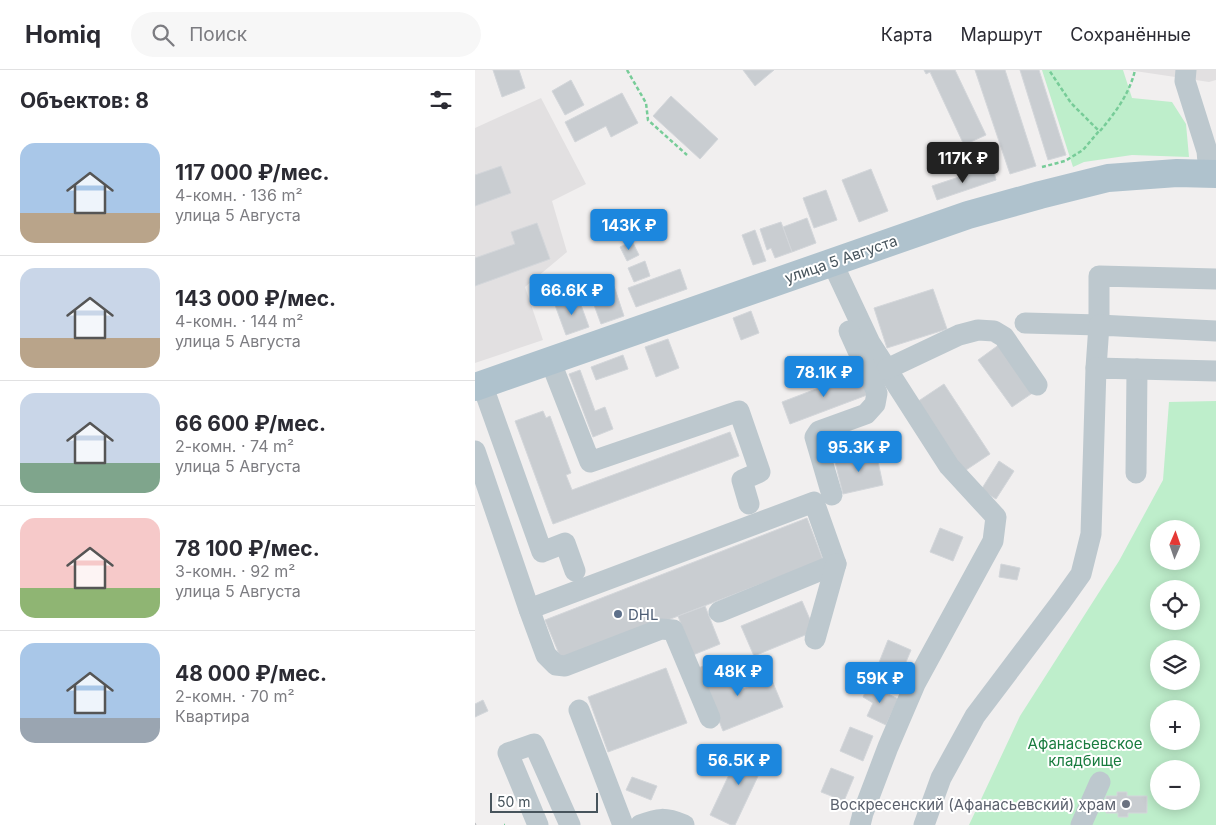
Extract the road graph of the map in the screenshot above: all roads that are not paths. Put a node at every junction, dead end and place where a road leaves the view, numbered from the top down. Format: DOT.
graph roads {
  1 [pos="1186,70"];
  2 [pos="1213,173"];
  3 [pos="826,265"];
  4 [pos="1216,279"];
  5 [pos="1025,323"];
  6 [pos="1099,325"];
  7 [pos="1216,331"];
  8 [pos="550,360"];
  9 [pos="1096,368"];
  10 [pos="887,369"];
  11 [pos="1137,370"];
  12 [pos="1216,371"];
  13 [pos="1037,385"];
  14 [pos="478,386"];
  15 [pos="475,451"];
  16 [pos="1136,473"];
  17 [pos="832,495"];
  18 [pos="749,504"];
  19 [pos="836,564"];
  20 [pos="575,570"];
  21 [pos="529,609"];
  22 [pos="719,612"];
  23 [pos="815,639"];
  24 [pos="579,710"];
  25 [pos="710,718"];
  26 [pos="1100,782"];
  27 [pos="538,825"];
  28 [pos="569,825"];
  29 [pos="623,825"];
  30 [pos="640,825"];
  31 [pos="684,825"];
  32 [pos="860,825"];
  33 [pos="924,825"];
  34 [pos="1081,825"];
  1 -- 2 [label="lane"];
  2 -- 3 [label="main road, улица 5 Августа"];
  3 -- 8 [label="main road, улица 5 Августа"];
  3 -- 10 [label="lane"];
  3 -- 17 [label="lane"];
  4 -- 6 [label="lane"];
  5 -- 6 [label="lane"];
  6 -- 7 [label="lane"];
  6 -- 9 [label="lane"];
  8 -- 14 [label="main road, улица 5 Августа"];
  8 -- 18 [label="lane"];
  9 -- 11 [label="lane"];
  9 -- 33 [label="lane"];
  10 -- 13 [label="lane"];
  10 -- 32 [label="lane"];
  11 -- 12 [label="lane"];
  11 -- 16 [label="lane"];
  14 -- 20 [label="lane"];
  15 -- 21 [label="lane"];
  19 -- 21 [label="lane"];
  19 -- 22 [label="lane"];
  19 -- 23 [label="lane"];
  21 -- 25 [label="lane"];
  24 -- 29 [label="lane"];
  26 -- 34 [label="lane"];
  27 -- 28 [label="lane"];
  30 -- 31 [label="lane"];
}
